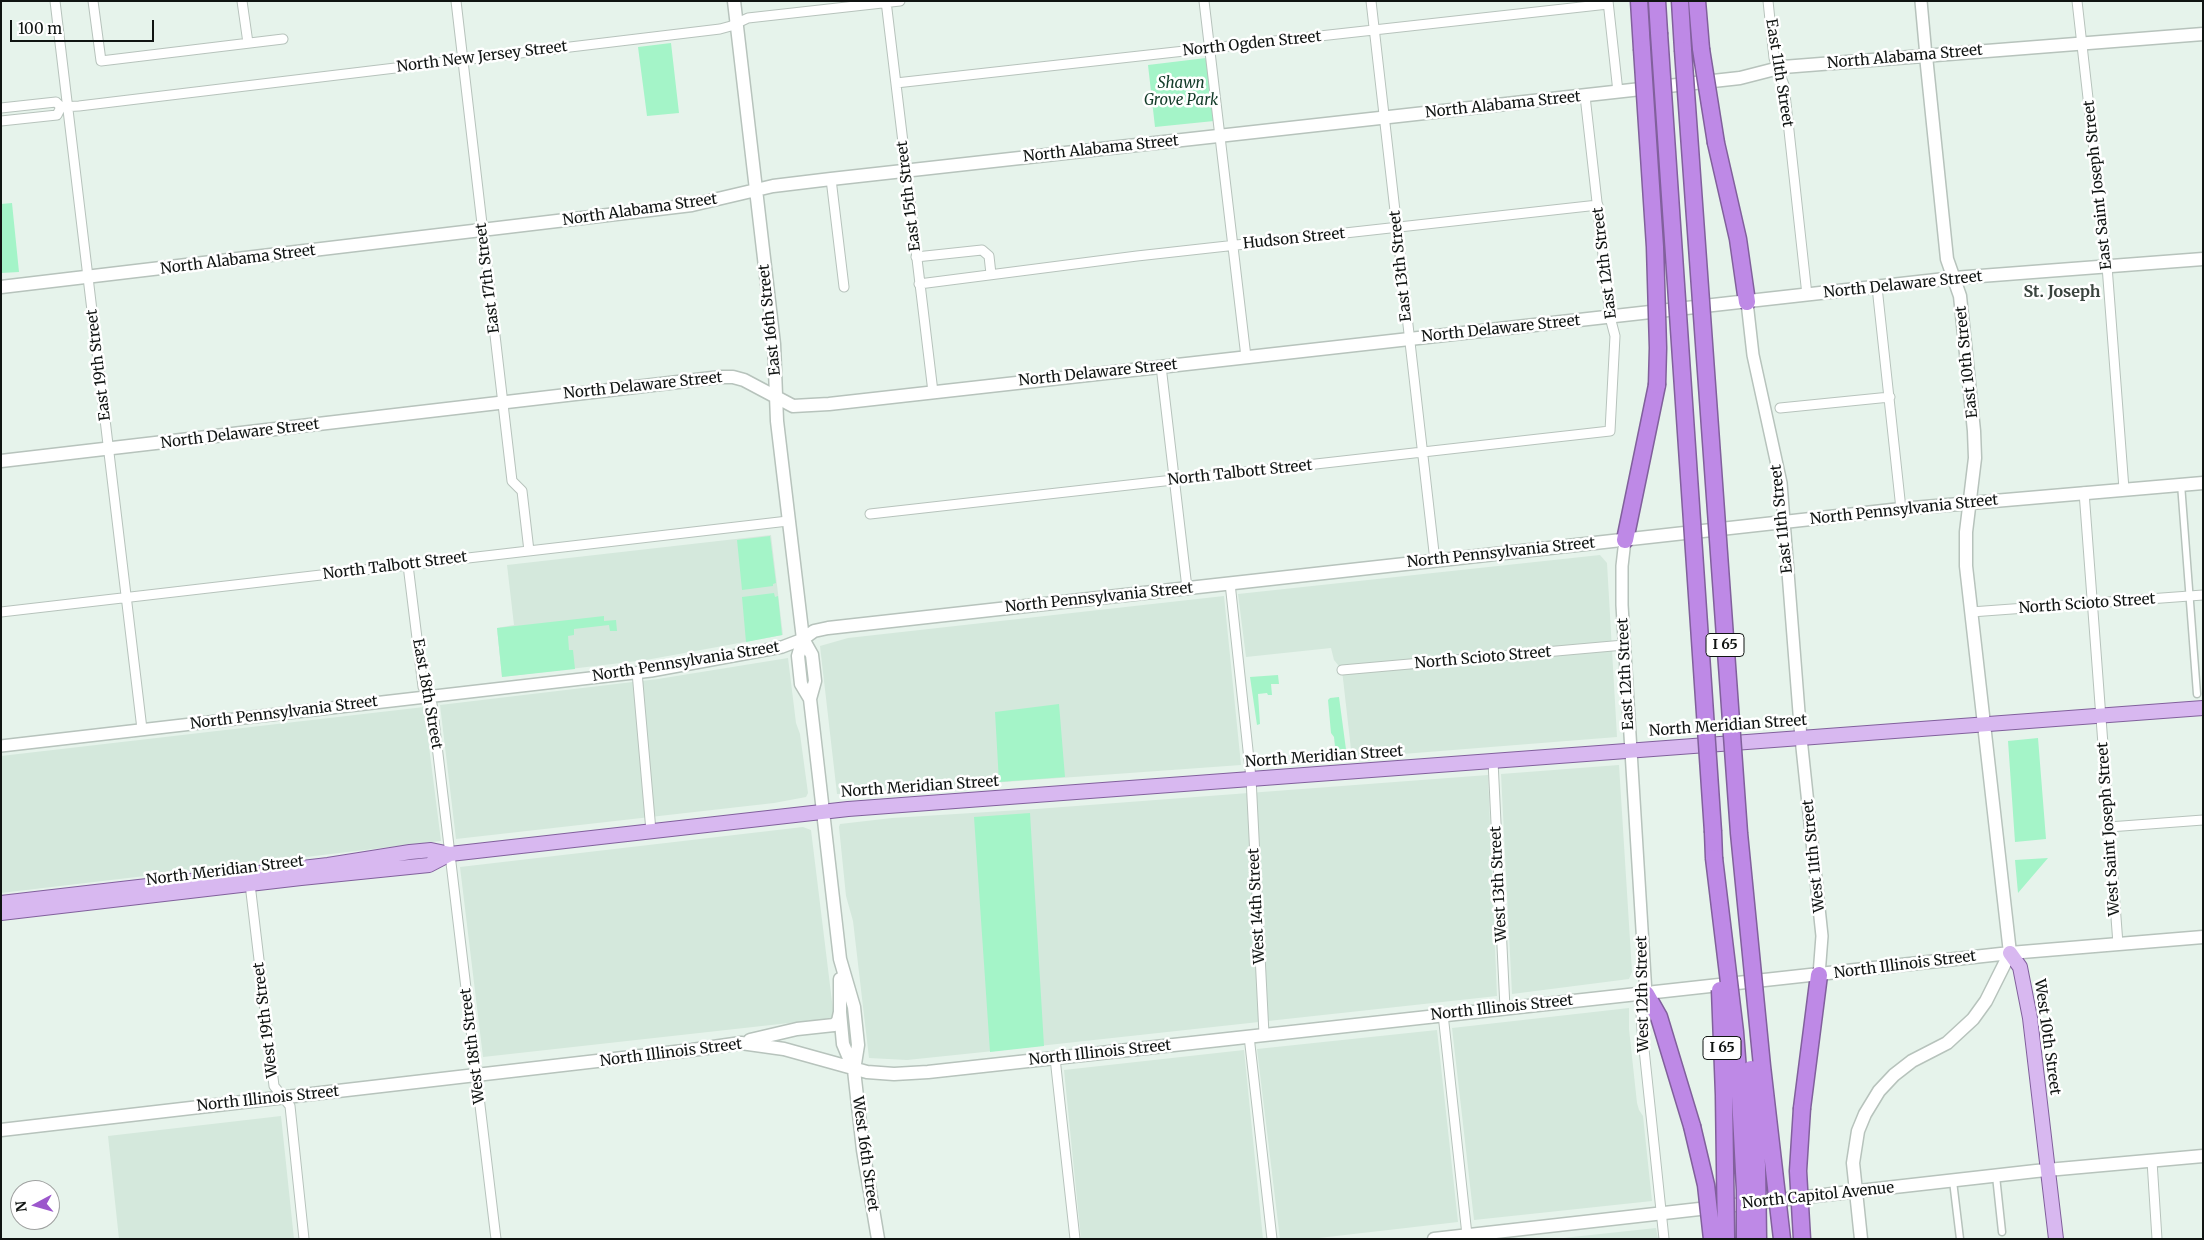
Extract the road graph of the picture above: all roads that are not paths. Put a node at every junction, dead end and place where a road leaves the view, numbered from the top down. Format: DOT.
graph roads {
  1 [pos="55,1"];
  2 [pos="94,1"];
  3 [pos="242,1"];
  4 [pos="456,1"];
  5 [pos="734,1"];
  6 [pos="900,1"];
  7 [pos="1204,1"];
  8 [pos="1371,1"];
  9 [pos="1639,1"];
  10 [pos="1657,1"];
  11 [pos="1680,1"];
  12 [pos="1698,1"];
  13 [pos="1768,1"];
  14 [pos="1921,1"];
  15 [pos="2078,1"];
  16 [pos="886,2"];
  17 [pos="1608,3"];
  18 [pos="736,23"];
  19 [pos="1374,30"];
  20 [pos="2203,34"];
  21 [pos="283,39"];
  22 [pos="248,43"];
  23 [pos="2082,43"];
  24 [pos="1210,49"];
  25 [pos="1926,56"];
  26 [pos="463,59"];
  27 [pos="1778,68"];
  28 [pos="896,83"];
  29 [pos="1618,92"];
  30 [pos="1585,96"];
  31 [pos="64,107"];
  32 [pos="1,108"];
  33 [pos="1384,118"];
  34 [pos="1,121"];
  35 [pos="1220,136"];
  36 [pos="907,171"];
  37 [pos="832,179"];
  38 [pos="756,190"];
  39 [pos="1598,205"];
  40 [pos="1396,227"];
  41 [pos="482,230"];
  42 [pos="1233,246"];
  43 [pos="916,257"];
  44 [pos="2203,259"];
  45 [pos="2107,266"];
  46 [pos="991,274"];
  47 [pos="88,278"];
  48 [pos="1954,278"];
  49 [pos="919,284"];
  50 [pos="1,287"];
  51 [pos="844,287"];
  52 [pos="1878,287"];
  53 [pos="1807,295"];
  54 [pos="1747,302"];
  55 [pos="1610,316"];
  56 [pos="1409,339"];
  57 [pos="1246,357"];
  58 [pos="1161,366"];
  59 [pos="933,392"];
  60 [pos="1890,397"];
  61 [pos="777,398"];
  62 [pos="503,402"];
  63 [pos="1780,408"];
  64 [pos="1610,432"];
  65 [pos="108,449"];
  66 [pos="1422,452"];
  67 [pos="1,461"];
  68 [pos="1174,480"];
  69 [pos="2203,483"];
  70 [pos="2181,484"];
  71 [pos="2124,489"];
  72 [pos="2084,492"];
  73 [pos="1970,502"];
  74 [pos="1901,509"];
  75 [pos="870,514"];
  76 [pos="788,521"];
  77 [pos="1783,522"];
  78 [pos="1625,540"];
  79 [pos="529,551"];
  80 [pos="1435,560"];
  81 [pos="408,565"];
  82 [pos="1230,583"];
  83 [pos="1187,588"];
  84 [pos="2203,595"];
  85 [pos="2188,596"];
  86 [pos="126,597"];
  87 [pos="2092,604"];
  88 [pos="1,612"];
  89 [pos="1971,612"];
  90 [pos="803,639"];
  91 [pos="1624,645"];
  92 [pos="1342,670"];
  93 [pos="637,672"];
  94 [pos="2197,694"];
  95 [pos="428,696"];
  96 [pos="2203,708"];
  97 [pos="2100,715"];
  98 [pos="1984,724"];
  99 [pos="142,730"];
  100 [pos="1801,738"];
  101 [pos="1,746"];
  102 [pos="1630,749"];
  103 [pos="1493,760"];
  104 [pos="1250,778"];
  105 [pos="823,811"];
  106 [pos="2203,820"];
  107 [pos="2109,827"];
  108 [pos="651,831"];
  109 [pos="450,854"];
  110 [pos="1714,858"];
  111 [pos="1743,876"];
  112 [pos="250,884"];
  113 [pos="1,903"];
  114 [pos="1,913"];
  115 [pos="2203,937"];
  116 [pos="2118,944"];
  117 [pos="2010,952"];
  118 [pos="840,960"];
  119 [pos="1818,975"];
  120 [pos="1646,994"];
  121 [pos="1505,1008"];
  122 [pos="840,1012"];
  123 [pos="1442,1014"];
  124 [pos="1264,1034"];
  125 [pos="1249,1036"];
  126 [pos="741,1043"];
  127 [pos="1055,1058"];
  128 [pos="854,1070"];
  129 [pos="476,1075"];
  130 [pos="282,1097"];
  131 [pos="1,1130"];
  132 [pos="2203,1156"];
  133 [pos="2152,1161"];
  134 [pos="2048,1170"];
  135 [pos="1996,1176"];
  136 [pos="1953,1181"];
  137 [pos="1856,1191"];
  138 [pos="1661,1213"];
  139 [pos="2002,1232"];
  140 [pos="1467,1235"];
  141 [pos="304,1239"];
  142 [pos="496,1239"];
  143 [pos="878,1239"];
  144 [pos="1075,1239"];
  145 [pos="1272,1239"];
  146 [pos="1434,1239"];
  147 [pos="1664,1239"];
  148 [pos="1712,1239"];
  149 [pos="1726,1239"];
  150 [pos="1744,1239"];
  151 [pos="1758,1239"];
  152 [pos="1782,1239"];
  153 [pos="1802,1239"];
  154 [pos="1861,1239"];
  155 [pos="1960,1239"];
  156 [pos="2056,1239"];
  157 [pos="2157,1239"];
  1 -- 31 [label="street, East 19th Street"];
  2 -- 22 [label="street"];
  3 -- 22 [label="street"];
  4 -- 26 [label="street, East 17th Street"];
  5 -- 18 [label="main road, East 16th Street"];
  6 -- 16 [label="street, North New Jersey Street"];
  7 -- 24 [label="street"];
  8 -- 19 [label="street, East 13th Street"];
  9 -- 78 [label="highway, bridge"];
  10 -- 110 [label="highway, I 65, bridge"];
  11 -- 111 [label="highway, I 65, bridge"];
  12 -- 54 [label="highway, bridge"];
  13 -- 27 [label="street, East 11th Street"];
  14 -- 25 [label="street, East 10th Street"];
  15 -- 23 [label="street, East Saint Joseph Street"];
  16 -- 18 [label="street, North New Jersey Street"];
  16 -- 28 [label="street, East 15th Street"];
  17 -- 19 [label="street, North Ogden Street"];
  17 -- 29 [label="street"];
  18 -- 26 [label="street, North New Jersey Street"];
  18 -- 38 [label="main road, East 16th Street"];
  19 -- 24 [label="street, North Ogden Street"];
  19 -- 33 [label="street, East 13th Street"];
  20 -- 23 [label="main road, North Alabama Street"];
  21 -- 22 [label="street"];
  23 -- 25 [label="main road, North Alabama Street"];
  23 -- 45 [label="street, East Saint Joseph Street"];
  24 -- 28 [label="street, North Ogden Street"];
  24 -- 35 [label="street"];
  25 -- 27 [label="main road, North Alabama Street"];
  25 -- 48 [label="main road, East 10th Street"];
  26 -- 31 [label="street, North New Jersey Street"];
  26 -- 41 [label="street, East 17th Street"];
  27 -- 29 [label="main road, North Alabama Street"];
  27 -- 53 [label="street, East 11th Street"];
  28 -- 36 [label="street, East 15th Street"];
  29 -- 30 [label="main road, North Alabama Street"];
  30 -- 33 [label="main road, North Alabama Street"];
  30 -- 39 [label="street, East 12th Street"];
  31 -- 32 [label="street, North New Jersey Street"];
  31 -- 34 [label="street, North New Jersey Street"];
  31 -- 47 [label="street, East 19th Street"];
  33 -- 35 [label="main road, North Alabama Street"];
  33 -- 40 [label="street, East 13th Street"];
  35 -- 36 [label="main road, North Alabama Street"];
  35 -- 42 [label="street"];
  36 -- 37 [label="main road, North Alabama Street"];
  36 -- 43 [label="street, East 15th Street"];
  37 -- 38 [label="main road, North Alabama Street"];
  37 -- 51 [label="street"];
  38 -- 41 [label="main road, North Alabama Street"];
  38 -- 61 [label="main road, East 16th Street"];
  39 -- 40 [label="street, Hudson Street"];
  39 -- 55 [label="street, East 12th Street"];
  40 -- 42 [label="street, Hudson Street"];
  40 -- 56 [label="street, East 13th Street"];
  41 -- 47 [label="main road, North Alabama Street"];
  41 -- 62 [label="street, East 17th Street"];
  42 -- 46 [label="street, Hudson Street"];
  42 -- 57 [label="street"];
  43 -- 46 [label="street"];
  43 -- 49 [label="street, East 15th Street"];
  44 -- 45 [label="main road, North Delaware Street"];
  45 -- 48 [label="main road, North Delaware Street"];
  45 -- 71 [label="street, East Saint Joseph Street"];
  46 -- 49 [label="street, Hudson Street"];
  47 -- 50 [label="main road, North Alabama Street"];
  47 -- 65 [label="street, East 19th Street"];
  48 -- 52 [label="main road, North Delaware Street"];
  48 -- 73 [label="main road, East 10th Street"];
  49 -- 59 [label="street, East 15th Street"];
  52 -- 53 [label="main road, North Delaware Street"];
  52 -- 60 [label="street"];
  53 -- 54 [label="main road, North Delaware Street"];
  54 -- 55 [label="main road, North Delaware Street"];
  54 -- 77 [label="street, East 11th Street"];
  55 -- 56 [label="main road, North Delaware Street"];
  55 -- 64 [label="street, East 12th Street"];
  56 -- 57 [label="main road, North Delaware Street"];
  56 -- 66 [label="street, East 13th Street"];
  57 -- 58 [label="main road, North Delaware Street"];
  58 -- 59 [label="main road, North Delaware Street"];
  58 -- 68 [label="street"];
  59 -- 61 [label="main road, North Delaware Street"];
  60 -- 63 [label="street"];
  60 -- 74 [label="street"];
  61 -- 62 [label="main road, North Delaware Street"];
  61 -- 76 [label="main road, East 16th Street"];
  62 -- 65 [label="main road, North Delaware Street"];
  62 -- 79 [label="street, East 17th Street"];
  64 -- 66 [label="street, North Talbott Street"];
  65 -- 67 [label="main road, North Delaware Street"];
  65 -- 86 [label="street, East 19th Street"];
  66 -- 68 [label="street, North Talbott Street"];
  66 -- 80 [label="street, East 13th Street"];
  68 -- 75 [label="street, North Talbott Street"];
  68 -- 83 [label="street"];
  69 -- 70 [label="main road, North Pennsylvania Street"];
  70 -- 71 [label="main road, North Pennsylvania Street"];
  70 -- 85 [label="street"];
  71 -- 72 [label="main road, North Pennsylvania Street"];
  72 -- 73 [label="main road, North Pennsylvania Street"];
  72 -- 87 [label="street"];
  73 -- 74 [label="main road, North Pennsylvania Street"];
  73 -- 89 [label="main road, East 10th Street"];
  74 -- 77 [label="main road, North Pennsylvania Street"];
  76 -- 79 [label="street, North Talbott Street"];
  76 -- 90 [label="main road, East 16th Street"];
  77 -- 78 [label="main road, North Pennsylvania Street"];
  77 -- 100 [label="street, East 11th Street"];
  78 -- 80 [label="main road, North Pennsylvania Street"];
  78 -- 91 [label="street, East 12th Street"];
  79 -- 81 [label="street, North Talbott Street"];
  80 -- 82 [label="main road, North Pennsylvania Street"];
  81 -- 86 [label="street, North Talbott Street"];
  81 -- 95 [label="street, East 18th Street"];
  82 -- 83 [label="main road, North Pennsylvania Street"];
  82 -- 104 [label="street, West 14th Street"];
  83 -- 90 [label="main road, North Pennsylvania Street"];
  84 -- 85 [label="street, North Scioto Street"];
  85 -- 87 [label="street, North Scioto Street"];
  85 -- 94 [label="street"];
  86 -- 88 [label="street, North Talbott Street"];
  86 -- 99 [label="street, East 19th Street"];
  87 -- 89 [label="street, North Scioto Street"];
  87 -- 97 [label="street"];
  89 -- 98 [label="main road, East 10th Street"];
  90 -- 93 [label="street, North Pennsylvania Street"];
  90 -- 105 [label="main road, East 16th Street"];
  91 -- 92 [label="street, North Scioto Street"];
  91 -- 102 [label="street, East 12th Street"];
  93 -- 95 [label="street, North Pennsylvania Street"];
  93 -- 108 [label="street"];
  95 -- 99 [label="street, North Pennsylvania Street"];
  95 -- 109 [label="street, East 18th Street"];
  96 -- 97 [label="main road, North Meridian Street"];
  97 -- 98 [label="main road, North Meridian Street"];
  97 -- 107 [label="street, West Saint Joseph Street"];
  98 -- 100 [label="main road, North Meridian Street"];
  98 -- 117 [label="main road, West 10th Street"];
  99 -- 101 [label="street, North Pennsylvania Street"];
  100 -- 102 [label="main road, North Meridian Street"];
  100 -- 119 [label="street, West 11th Street"];
  102 -- 103 [label="main road, North Meridian Street"];
  102 -- 120 [label="street, West 12th Street"];
  103 -- 104 [label="main road, North Meridian Street"];
  103 -- 121 [label="street, West 13th Street"];
  104 -- 105 [label="main road, North Meridian Street"];
  104 -- 124 [label="street, West 14th Street"];
  105 -- 108 [label="main road, North Meridian Street"];
  105 -- 118 [label="main road, West 16th Street"];
  106 -- 107 [label="street"];
  107 -- 116 [label="street, West Saint Joseph Street"];
  108 -- 109 [label="main road, North Meridian Street"];
  109 -- 112 [label="main road, North Meridian Street"];
  109 -- 113 [label="main road, North Meridian Street"];
  109 -- 129 [label="street, West 18th Street"];
  110 -- 149 [label="highway, I 65, bridge"];
  110 -- 150 [label="highway, bridge"];
  111 -- 151 [label="highway, bridge"];
  111 -- 152 [label="highway, I 65, bridge"];
  112 -- 114 [label="main road, North Meridian Street"];
  112 -- 130 [label="street, West 19th Street"];
  115 -- 116 [label="main road, North Illinois Street"];
  116 -- 117 [label="main road, North Illinois Street"];
  117 -- 119 [label="main road, North Illinois Street"];
  117 -- 134 [label="main road, West 10th Street"];
  117 -- 137 [label="main road"];
  118 -- 122 [label="main road, West 16th Street"];
  118 -- 128 [label="main road, West 16th Street"];
  119 -- 120 [label="main road, North Illinois Street"];
  119 -- 153 [label="highway, bridge"];
  120 -- 121 [label="main road, North Illinois Street"];
  120 -- 138 [label="street, West 12th Street"];
  120 -- 148 [label="highway, bridge"];
  121 -- 123 [label="main road, North Illinois Street"];
  122 -- 126 [label="main road"];
  122 -- 128 [label="main road, West 16th Street"];
  123 -- 124 [label="main road, North Illinois Street"];
  123 -- 140 [label="street"];
  124 -- 125 [label="main road, North Illinois Street"];
  125 -- 127 [label="main road, North Illinois Street"];
  125 -- 145 [label="street"];
  126 -- 128 [label="main road, North Illinois Street"];
  126 -- 129 [label="main road, North Illinois Street"];
  127 -- 128 [label="main road, North Illinois Street"];
  127 -- 144 [label="street"];
  128 -- 143 [label="main road, West 16th Street"];
  129 -- 130 [label="main road, North Illinois Street"];
  129 -- 142 [label="street, West 18th Street"];
  130 -- 131 [label="main road, North Illinois Street"];
  130 -- 141 [label="street, West 19th Street"];
  132 -- 133 [label="main road, North Capitol Avenue"];
  133 -- 134 [label="main road, North Capitol Avenue"];
  133 -- 157 [label="street"];
  134 -- 135 [label="main road, North Capitol Avenue"];
  134 -- 156 [label="main road, West 10th Street"];
  135 -- 136 [label="main road, North Capitol Avenue"];
  135 -- 139 [label="street"];
  136 -- 137 [label="main road, North Capitol Avenue"];
  136 -- 155 [label="street"];
  137 -- 138 [label="main road, North Capitol Avenue"];
  137 -- 154 [label="main road"];
  138 -- 140 [label="main road, North Capitol Avenue"];
  138 -- 147 [label="street, West 12th Street"];
  140 -- 146 [label="main road, North Capitol Avenue"];
}
